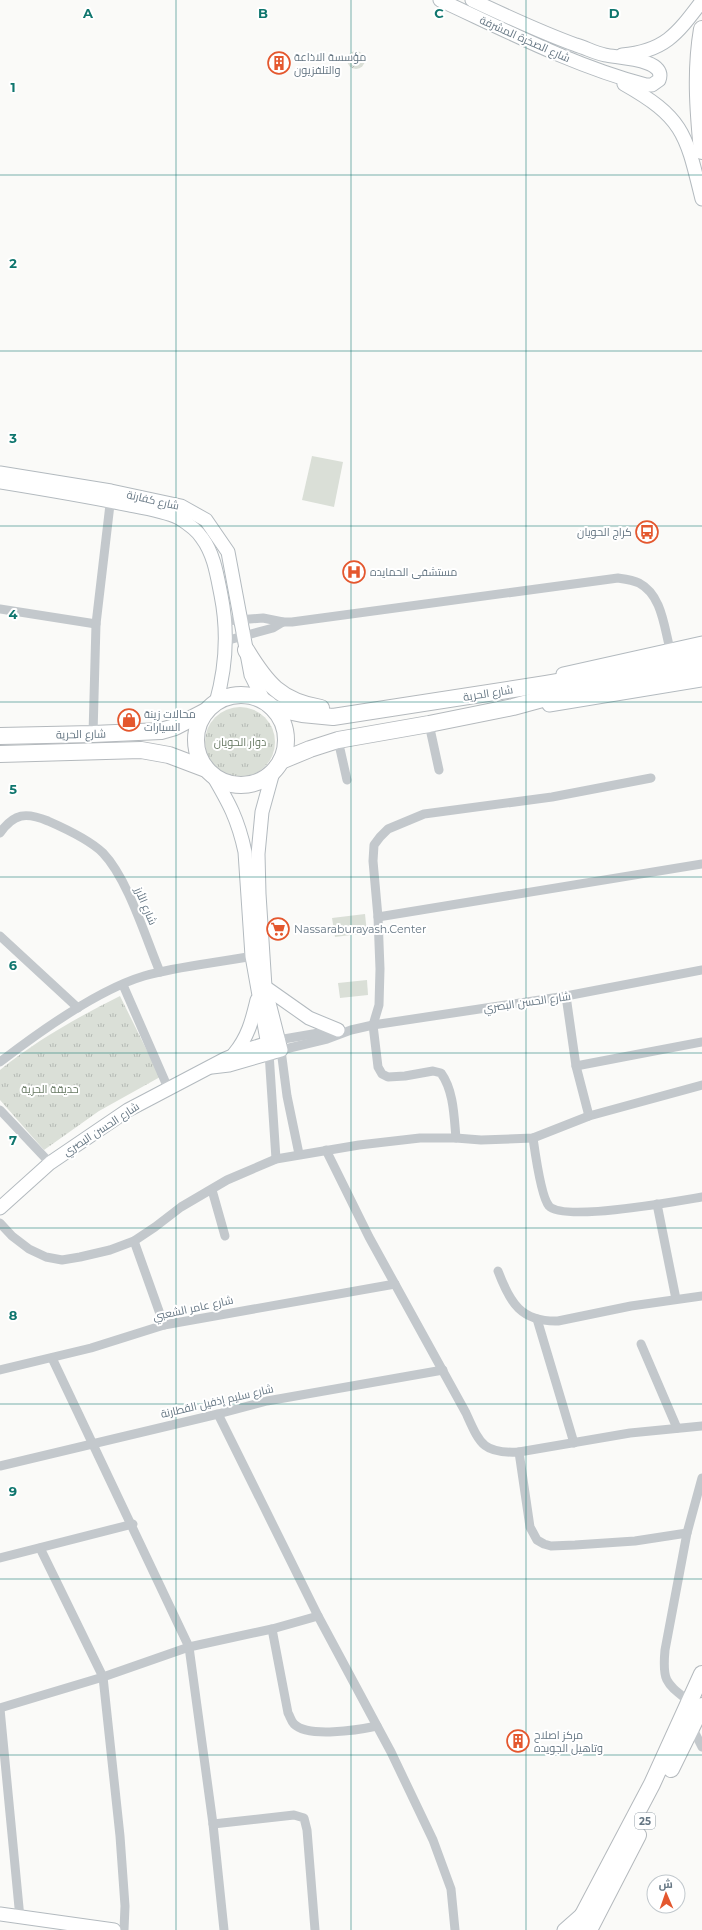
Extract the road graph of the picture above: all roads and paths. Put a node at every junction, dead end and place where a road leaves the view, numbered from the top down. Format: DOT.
graph roads {
  1 [pos="440,0"];
  2 [pos="472,0"];
  3 [pos="702,1"];
  4 [pos="702,29"];
  5 [pos="604,55"];
  6 [pos="610,76"];
  7 [pos="702,151"];
  8 [pos="702,199"];
  9 [pos="0,472"];
  10 [pos="0,482"];
  11 [pos="111,496"];
  12 [pos="0,609"];
  13 [pos="240,620"];
  14 [pos="225,621"];
  15 [pos="283,622"];
  16 [pos="96,624"];
  17 [pos="225,641"];
  18 [pos="244,643"];
  19 [pos="701,646"];
  20 [pos="670,649"];
  21 [pos="702,668"];
  22 [pos="702,680"];
  23 [pos="512,689"];
  24 [pos="546,691"];
  25 [pos="268,705"];
  26 [pos="211,707"];
  27 [pos="513,707"];
  28 [pos="366,712"];
  29 [pos="429,724"];
  30 [pos="93,734"];
  31 [pos="0,736"];
  32 [pos="338,740"];
  33 [pos="0,754"];
  34 [pos="277,766"];
  35 [pos="439,770"];
  36 [pos="209,772"];
  37 [pos="651,778"];
  38 [pos="347,780"];
  39 [pos="0,833"];
  40 [pos="702,864"];
  41 [pos="378,917"];
  42 [pos="0,936"];
  43 [pos="252,956"];
  44 [pos="702,970"];
  45 [pos="160,972"];
  46 [pos="123,985"];
  47 [pos="261,992"];
  48 [pos="566,996"];
  49 [pos="78,1008"];
  50 [pos="373,1025"];
  51 [pos="338,1030"];
  52 [pos="352,1030"];
  53 [pos="702,1042"];
  54 [pos="274,1047"];
  55 [pos="232,1056"];
  56 [pos="0,1062"];
  57 [pos="576,1066"];
  58 [pos="212,1067"];
  59 [pos="702,1085"];
  60 [pos="168,1088"];
  61 [pos="0,1110"];
  62 [pos="589,1116"];
  63 [pos="456,1138"];
  64 [pos="533,1138"];
  65 [pos="326,1150"];
  66 [pos="299,1154"];
  67 [pos="276,1159"];
  68 [pos="50,1163"];
  69 [pos="212,1190"];
  70 [pos="702,1197"];
  71 [pos="657,1204"];
  72 [pos="0,1208"];
  73 [pos="0,1223"];
  74 [pos="226,1236"];
  75 [pos="134,1240"];
  76 [pos="498,1271"];
  77 [pos="395,1284"];
  78 [pos="702,1296"];
  79 [pos="676,1298"];
  80 [pos="537,1319"];
  81 [pos="164,1325"];
  82 [pos="641,1344"];
  83 [pos="52,1358"];
  84 [pos="0,1370"];
  85 [pos="443,1370"];
  86 [pos="218,1414"];
  87 [pos="702,1426"];
  88 [pos="677,1428"];
  89 [pos="574,1443"];
  90 [pos="94,1444"];
  91 [pos="519,1452"];
  92 [pos="0,1466"];
  93 [pos="702,1478"];
  94 [pos="133,1524"];
  95 [pos="687,1533"];
  96 [pos="40,1548"];
  97 [pos="0,1558"];
  98 [pos="318,1616"];
  99 [pos="272,1629"];
  100 [pos="189,1647"];
  101 [pos="702,1674"];
  102 [pos="103,1677"];
  103 [pos="696,1704"];
  104 [pos="0,1708"];
  105 [pos="377,1726"];
  106 [pos="692,1727"];
  107 [pos="702,1747"];
  108 [pos="213,1824"];
  109 [pos="585,1911"];
  110 [pos="0,1914"];
  111 [pos="20,1918"];
  112 [pos="114,1930"];
  113 [pos="124,1930"];
  114 [pos="224,1930"];
  115 [pos="315,1930"];
  116 [pos="455,1930"];
  117 [pos="564,1930"];
  118 [pos="575,1930"];
  119 [pos="588,1930"];
  1 -- 6 [label="street, شارع الصخرة المشرفة"];
  2 -- 5 [label="street, شارع الصخرة المشرفة"];
  3 -- 5 [label="street"];
  4 -- 7 [label="highway"];
  5 -- 6 [label="street"];
  6 -- 8 [label="street"];
  9 -- 11 [label="street, شارع كفارنة"];
  10 -- 11 [label="street, شارع كفارنة"];
  11 -- 13 [label="street, شارع كفارنة"];
  11 -- 14 [label="street, شارع كفارنة"];
  11 -- 16 [label="street"];
  12 -- 16 [label="street"];
  13 -- 14 [label="street"];
  13 -- 15 [label="street"];
  13 -- 18 [label="street, شارع كفارنة"];
  14 -- 17 [label="street, شارع كفارنة"];
  15 -- 18 [label="street"];
  15 -- 20 [label="street"];
  16 -- 30 [label="street"];
  17 -- 18 [label="street"];
  17 -- 26 [label="street, شارع كفارنة"];
  18 -- 25 [label="street, شارع كفارنة"];
  18 -- 28 [label="highway"];
  19 -- 20 [label="street"];
  19 -- 24 [label="highway, شارع الحرية"];
  20 -- 23 [label="street"];
  21 -- 24 [label="highway, شارع الحرية"];
  22 -- 27 [label="street"];
  23 -- 24 [label="highway, شارع الحرية"];
  23 -- 28 [label="highway, شارع الحرية"];
  24 -- 27 [label="highway, شارع الحرية"];
  25 -- 26 [label="highway"];
  25 -- 28 [label="highway, شارع الحرية"];
  25 -- 34 [label="highway"];
  26 -- 30 [label="highway, شارع الحرية"];
  26 -- 36 [label="highway"];
  27 -- 29 [label="highway, شارع الحرية"];
  29 -- 32 [label="highway, شارع الحرية"];
  29 -- 35 [label="street"];
  30 -- 31 [label="highway, شارع الحرية"];
  32 -- 34 [label="highway, شارع الحرية"];
  32 -- 38 [label="street"];
  33 -- 36 [label="highway, شارع الحرية"];
  34 -- 36 [label="highway"];
  34 -- 47 [label="street"];
  36 -- 43 [label="street"];
  37 -- 41 [label="street"];
  39 -- 45 [label="street, شارع الأرز"];
  40 -- 41 [label="street"];
  41 -- 50 [label="street"];
  42 -- 49 [label="street"];
  43 -- 45 [label="street"];
  43 -- 47 [label="street"];
  44 -- 48 [label="street, شارع الحسن البصري"];
  45 -- 46 [label="street"];
  46 -- 49 [label="street"];
  46 -- 60 [label="street"];
  47 -- 51 [label="street"];
  47 -- 54 [label="street"];
  47 -- 55 [label="street"];
  48 -- 50 [label="street, شارع الحسن البصري"];
  48 -- 57 [label="street"];
  49 -- 56 [label="street"];
  50 -- 52 [label="street, شارع الحسن البصري"];
  50 -- 63 [label="street"];
  51 -- 52 [label="street, شارع الحسن البصري"];
  51 -- 54 [label="street, شارع الحسن البصري"];
  52 -- 54 [label="street, شارع الحسن البصري"];
  53 -- 57 [label="street"];
  54 -- 55 [label="street, شارع الحسن البصري"];
  54 -- 58 [label="street, شارع الحسن البصري"];
  54 -- 66 [label="street"];
  54 -- 67 [label="street"];
  55 -- 58 [label="street, شارع الحسن البصري"];
  57 -- 62 [label="street"];
  58 -- 60 [label="street, شارع الحسن البصري"];
  59 -- 62 [label="street"];
  60 -- 68 [label="street, شارع الحسن البصري"];
  61 -- 68 [label="street"];
  62 -- 64 [label="street"];
  63 -- 64 [label="street"];
  63 -- 65 [label="street"];
  64 -- 71 [label="street"];
  65 -- 66 [label="street"];
  65 -- 77 [label="street"];
  66 -- 67 [label="street"];
  67 -- 69 [label="street"];
  68 -- 72 [label="street, شارع الحسن البصري"];
  69 -- 74 [label="street"];
  69 -- 75 [label="street"];
  70 -- 71 [label="street"];
  71 -- 79 [label="street"];
  73 -- 75 [label="street"];
  75 -- 81 [label="street"];
  76 -- 80 [label="street"];
  77 -- 81 [label="street, شارع عامر الشعبي"];
  77 -- 85 [label="street"];
  78 -- 79 [label="street"];
  79 -- 80 [label="street"];
  80 -- 89 [label="street"];
  81 -- 83 [label="street, شارع عامر الشعبي"];
  82 -- 88 [label="street"];
  83 -- 84 [label="street, شارع عامر الشعبي"];
  83 -- 90 [label="street"];
  85 -- 86 [label="street, شارع سليم إذفيل القطارنة"];
  85 -- 91 [label="street"];
  86 -- 90 [label="street, شارع سليم إذفيل القطارنة"];
  86 -- 98 [label="street"];
  87 -- 88 [label="street"];
  88 -- 89 [label="street"];
  89 -- 91 [label="street"];
  90 -- 92 [label="street, شارع سليم إذفيل القطارنة"];
  90 -- 94 [label="street"];
  91 -- 95 [label="street"];
  93 -- 95 [label="street"];
  94 -- 96 [label="street"];
  94 -- 100 [label="street"];
  95 -- 103 [label="street"];
  96 -- 97 [label="street"];
  96 -- 102 [label="street"];
  98 -- 99 [label="street"];
  98 -- 105 [label="street"];
  99 -- 100 [label="street"];
  99 -- 105 [label="street"];
  100 -- 102 [label="street"];
  100 -- 108 [label="street"];
  101 -- 103 [label="highway, 25"];
  102 -- 104 [label="street"];
  102 -- 113 [label="street"];
  103 -- 106 [label="highway, 25"];
  103 -- 109 [label="highway, 25"];
  104 -- 111 [label="street"];
  105 -- 116 [label="street"];
  106 -- 107 [label="street"];
  106 -- 119 [label="highway, 25"];
  108 -- 114 [label="street"];
  108 -- 115 [label="street"];
  109 -- 117 [label="street"];
  109 -- 118 [label="highway, 25"];
  110 -- 111 [label="street"];
  111 -- 112 [label="street"];
}
